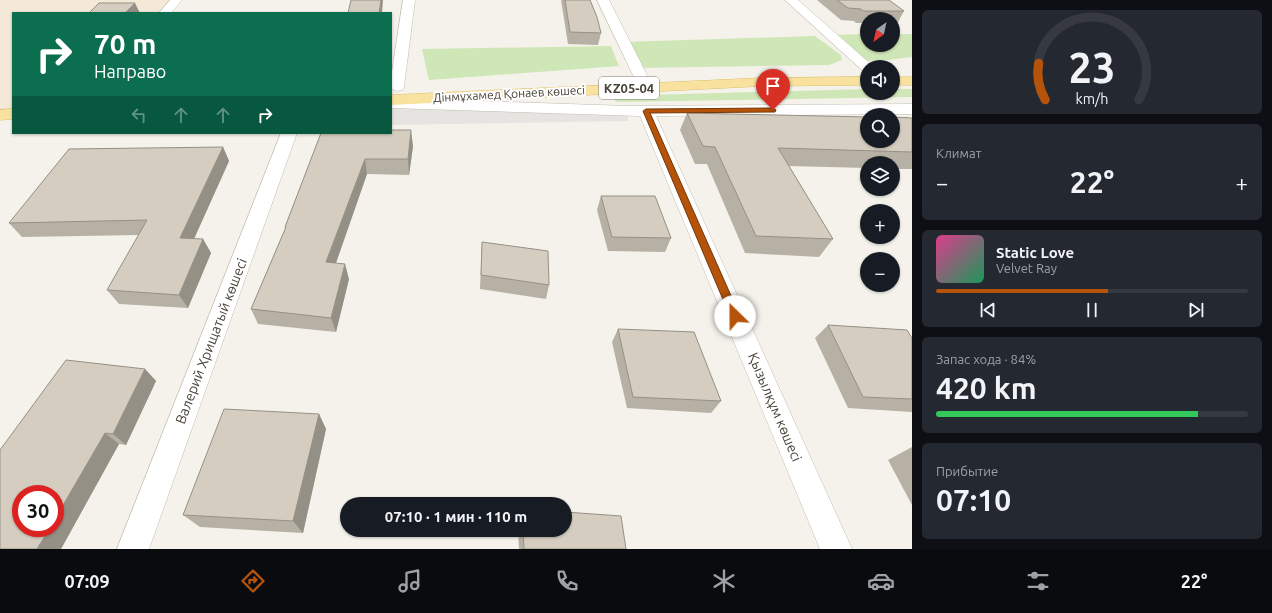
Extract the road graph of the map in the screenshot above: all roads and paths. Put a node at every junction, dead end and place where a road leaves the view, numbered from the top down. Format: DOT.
graph roads {
  1 [pos="176,0"];
  2 [pos="409,0"];
  3 [pos="603,0"];
  4 [pos="791,0"];
  5 [pos="166,12"];
  6 [pos="860,62"];
  7 [pos="860,68"];
  8 [pos="900,70"];
  9 [pos="912,70"];
  10 [pos="640,75"];
  11 [pos="860,81"];
  12 [pos="900,81"];
  13 [pos="912,81"];
  14 [pos="393,92"];
  15 [pos="0,101"];
  16 [pos="12,101"];
  17 [pos="392,104"];
  18 [pos="646,111"];
  19 [pos="909,112"];
  20 [pos="0,114"];
  21 [pos="12,114"];
  22 [pos="289,134"];
  23 [pos="133,549"];
  24 [pos="836,549"];
  1 -- 5 [label="street"];
  2 -- 14 [label="street"];
  3 -- 10 [label="street"];
  4 -- 6 [label="street"];
  7 -- 10 [label="main road, Дінмұхамед Қонаев көшесі / KZ05-04"];
  8 -- 9 [label="main road"];
  10 -- 14 [label="main road, Дінмұхамед Қонаев көшесі / KZ05-04"];
  11 -- 14 [label="main road, Дінмұхамед Қонаев көшесі / KZ05-04"];
  12 -- 13 [label="main road"];
  15 -- 16 [label="main road"];
  17 -- 18 [label="street"];
  18 -- 19 [label="street"];
  18 -- 24 [label="street, Қызылқұм көшесі"];
  20 -- 21 [label="main road"];
  22 -- 23 [label="street, Валерий Хрищатый көшесі"];
}
